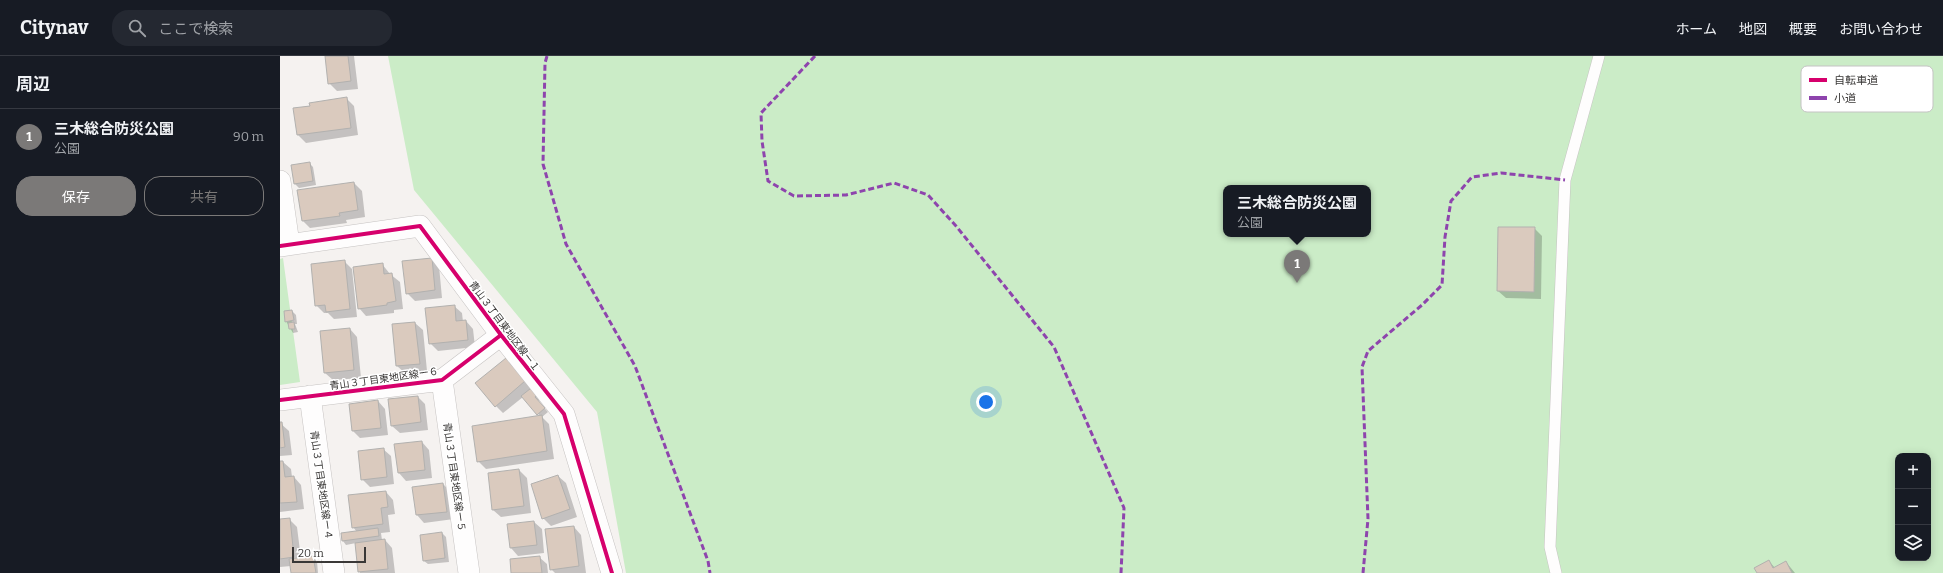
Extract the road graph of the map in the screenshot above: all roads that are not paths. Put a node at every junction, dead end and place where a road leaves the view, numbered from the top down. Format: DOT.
graph roads {
  1 [pos="1599,56"];
  2 [pos="280,181"];
  3 [pos="284,245"];
  4 [pos="501,335"];
  5 [pos="442,380"];
  6 [pos="310,396"];
  7 [pos="280,400"];
  8 [pos="334,573"];
  9 [pos="469,573"];
  10 [pos="612,573"];
  11 [pos="1556,573"];
  1 -- 11 [label="lane"];
  2 -- 3 [label="street"];
  3 -- 4 [label="street, 青山３丁目東地区線ー１"];
  4 -- 5 [label="street, 青山３丁目東地区線ー６"];
  4 -- 10 [label="street, 青山３丁目東地区線ー１"];
  5 -- 6 [label="street, 青山３丁目東地区線ー６"];
  5 -- 9 [label="street, 青山３丁目東地区線ー５"];
  6 -- 7 [label="street, 青山３丁目東地区線ー６"];
  6 -- 8 [label="street, 青山３丁目東地区線ー４"];
}
